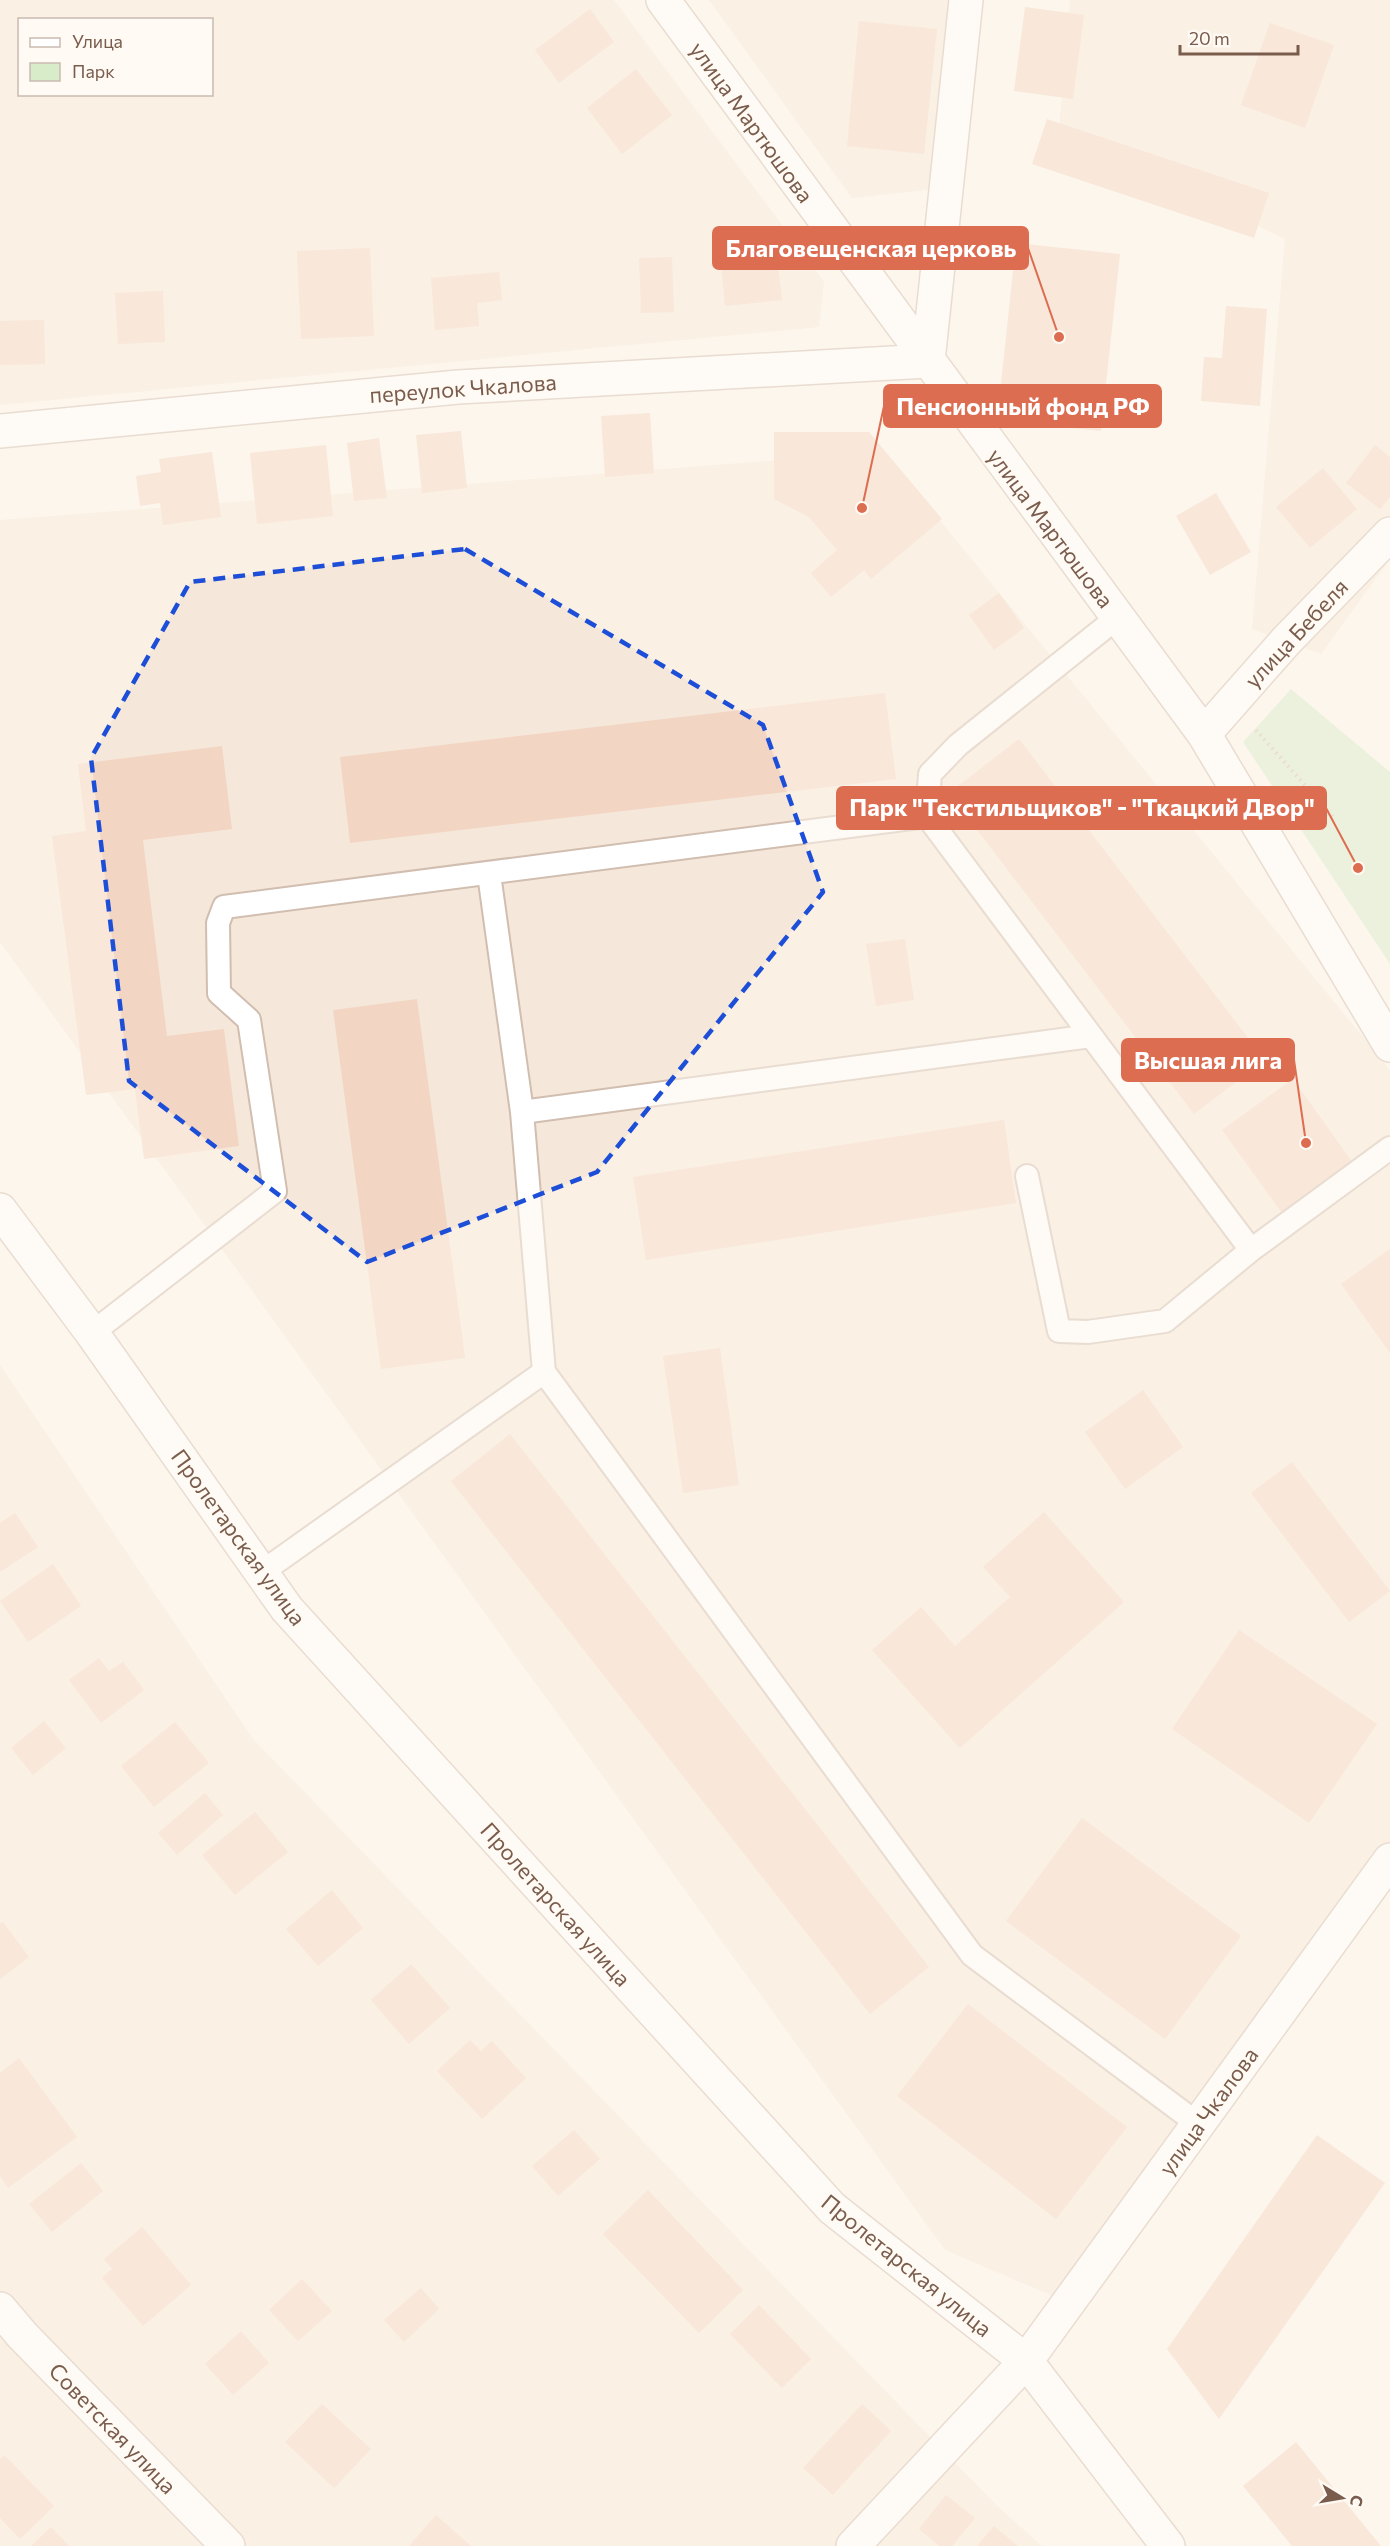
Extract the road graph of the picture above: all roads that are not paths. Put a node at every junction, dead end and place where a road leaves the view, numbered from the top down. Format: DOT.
graph roads {
  1 [pos="663,0"];
  2 [pos="966,0"];
  3 [pos="928,361"];
  4 [pos="0,431"];
  5 [pos="1390,534"];
  6 [pos="1118,617"];
  7 [pos="1204,734"];
  8 [pos="927,816"];
  9 [pos="489,874"];
  10 [pos="1091,1036"];
  11 [pos="1390,1045"];
  12 [pos="522,1112"];
  13 [pos="1390,1148"];
  14 [pos="1027,1176"];
  15 [pos="0,1210"];
  16 [pos="1251,1250"];
  17 [pos="92,1333"];
  18 [pos="544,1372"];
  19 [pos="262,1572"];
  20 [pos="1390,1860"];
  21 [pos="1198,2124"];
  22 [pos="0,2308"];
  23 [pos="1026,2361"];
  24 [pos="228,2546"];
  25 [pos="853,2546"];
  26 [pos="1168,2546"];
  1 -- 3 [label="street, улица Мартюшова"];
  2 -- 3 [label="street"];
  3 -- 4 [label="street, переулок Чкалова"];
  3 -- 6 [label="street, улица Мартюшова"];
  5 -- 7 [label="street, улица Бебеля"];
  6 -- 7 [label="street, улица Мартюшова"];
  6 -- 8 [label="lane"];
  7 -- 11 [label="street, улица Мартюшова"];
  8 -- 9 [label="lane"];
  8 -- 10 [label="lane"];
  9 -- 12 [label="lane"];
  9 -- 17 [label="lane"];
  10 -- 12 [label="lane"];
  10 -- 16 [label="lane"];
  12 -- 18 [label="lane"];
  13 -- 16 [label="lane"];
  14 -- 16 [label="lane"];
  15 -- 17 [label="street, Пролетарская улица"];
  17 -- 19 [label="street, Пролетарская улица"];
  18 -- 19 [label="lane"];
  18 -- 21 [label="lane"];
  19 -- 23 [label="street, Пролетарская улица"];
  20 -- 21 [label="street, улица Чкалова"];
  21 -- 23 [label="street, улица Чкалова"];
  22 -- 24 [label="street, Советская улица"];
  23 -- 25 [label="street, улица Чкалова"];
  23 -- 26 [label="street, Пролетарская улица"];
}
